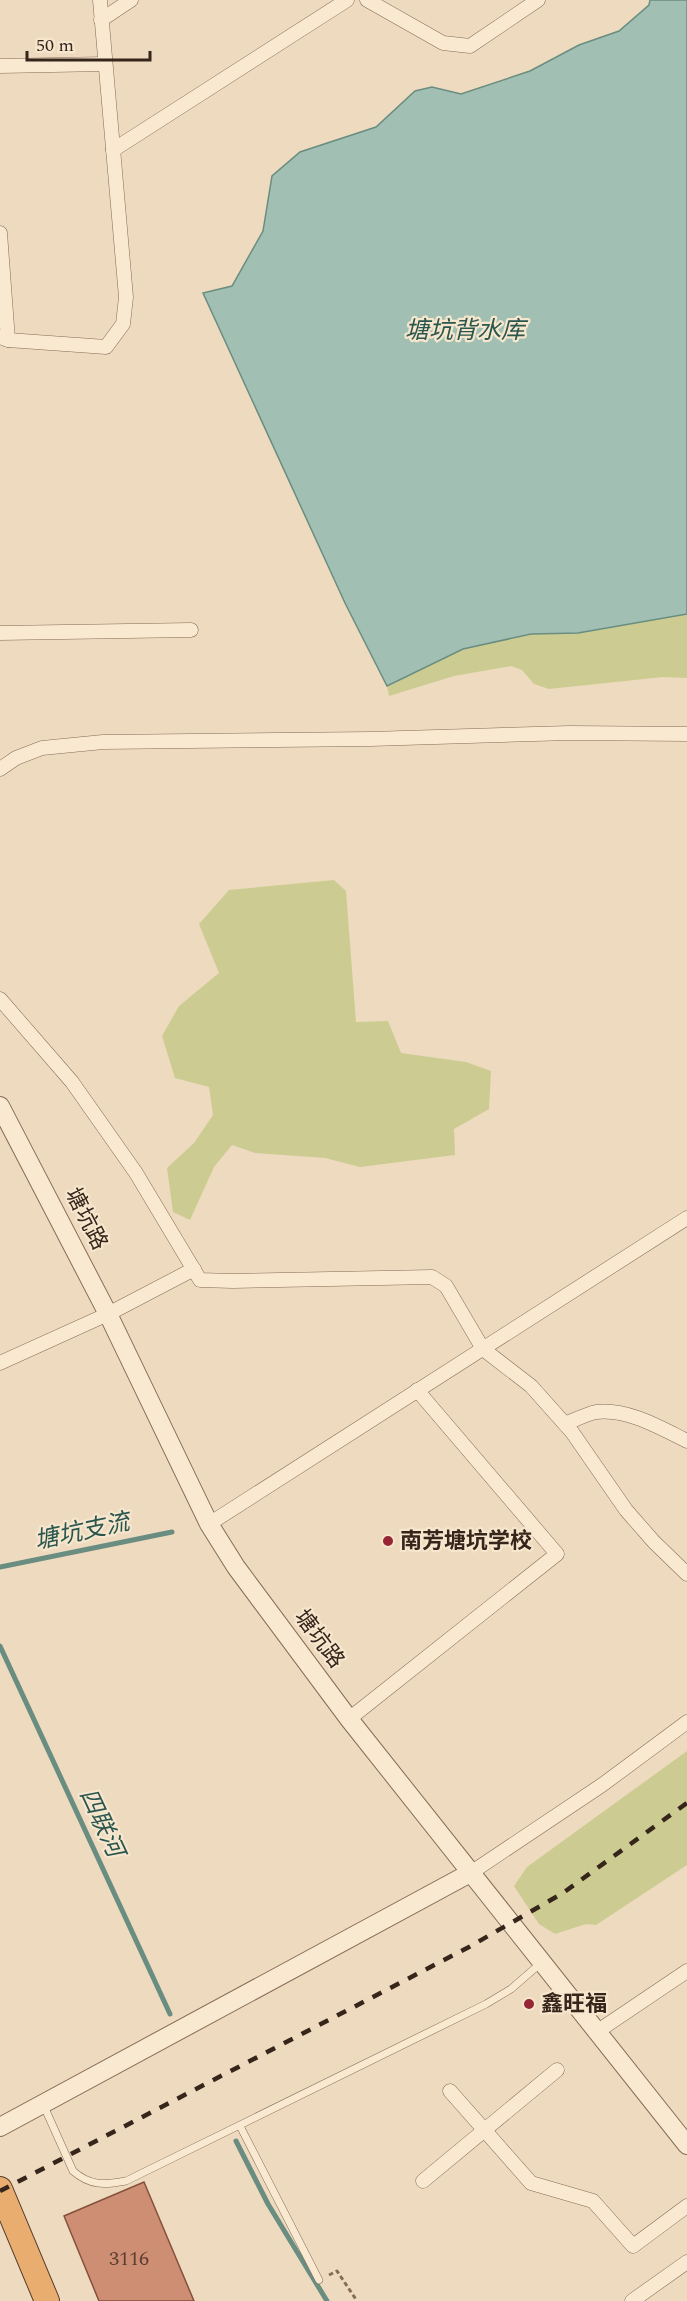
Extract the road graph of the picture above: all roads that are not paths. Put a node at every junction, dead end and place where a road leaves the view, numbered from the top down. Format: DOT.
graph roads {
  1 [pos="100,0"];
  2 [pos="131,0"];
  3 [pos="348,0"];
  4 [pos="367,0"];
  5 [pos="537,0"];
  6 [pos="101,20"];
  7 [pos="105,64"];
  8 [pos="0,66"];
  9 [pos="113,150"];
  10 [pos="0,233"];
  11 [pos="4,339"];
  12 [pos="191,630"];
  13 [pos="0,633"];
  14 [pos="687,734"];
  15 [pos="0,769"];
  16 [pos="1,1001"];
  17 [pos="0,1106"];
  18 [pos="687,1218"];
  19 [pos="194,1269"];
  20 [pos="108,1314"];
  21 [pos="483,1349"];
  22 [pos="0,1363"];
  23 [pos="417,1390"];
  24 [pos="565,1424"];
  25 [pos="687,1442"];
  26 [pos="209,1524"];
  27 [pos="687,1574"];
  28 [pos="349,1719"];
  29 [pos="687,1722"];
  30 [pos="472,1872"];
  31 [pos="543,1962"];
  32 [pos="687,1971"];
  33 [pos="598,2031"];
  34 [pos="557,2070"];
  35 [pos="450,2091"];
  36 [pos="43,2104"];
  37 [pos="240,2126"];
  38 [pos="0,2127"];
  39 [pos="485,2130"];
  40 [pos="687,2145"];
  41 [pos="423,2181"];
  42 [pos="0,2189"];
  43 [pos="687,2206"];
  44 [pos="687,2262"];
  45 [pos="319,2280"];
  46 [pos="47,2301"];
  47 [pos="632,2301"];
  1 -- 6 [label="street"];
  2 -- 6 [label="street"];
  3 -- 9 [label="street"];
  4 -- 5 [label="street"];
  6 -- 7 [label="street"];
  7 -- 8 [label="street"];
  7 -- 9 [label="street"];
  9 -- 11 [label="street"];
  10 -- 11 [label="street"];
  12 -- 13 [label="street"];
  14 -- 15 [label="street"];
  16 -- 19 [label="street"];
  17 -- 20 [label="street, 塘坑路"];
  18 -- 21 [label="street"];
  19 -- 20 [label="street"];
  19 -- 21 [label="street"];
  20 -- 22 [label="street"];
  20 -- 26 [label="street, 塘坑路"];
  21 -- 23 [label="street"];
  21 -- 24 [label="street"];
  23 -- 26 [label="street"];
  23 -- 28 [label="street"];
  24 -- 25 [label="street"];
  24 -- 27 [label="street"];
  26 -- 28 [label="street, 塘坑路"];
  28 -- 30 [label="street, 塘坑路"];
  29 -- 30 [label="street"];
  30 -- 31 [label="street, 塘坑路"];
  30 -- 36 [label="street"];
  31 -- 33 [label="street, 塘坑路"];
  31 -- 37 [label="lane"];
  32 -- 33 [label="street"];
  33 -- 40 [label="street, 塘坑路"];
  34 -- 39 [label="street"];
  35 -- 39 [label="street"];
  36 -- 37 [label="lane"];
  36 -- 38 [label="street"];
  37 -- 45 [label="lane"];
  39 -- 41 [label="street"];
  39 -- 43 [label="street"];
  42 -- 46 [label="highway"];
  44 -- 47 [label="street"];
}
